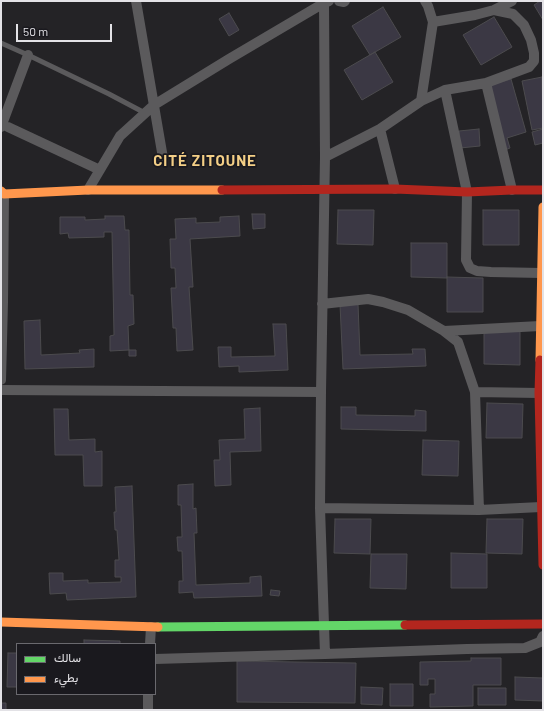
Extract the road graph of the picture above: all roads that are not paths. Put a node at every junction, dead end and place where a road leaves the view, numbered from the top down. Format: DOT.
graph roads {
  1 [pos="136,1"];
  2 [pos="339,1"];
  3 [pos="345,1"];
  4 [pos="425,1"];
  5 [pos="512,1"];
  6 [pos="325,2"];
  7 [pos="494,10"];
  8 [pos="433,22"];
  9 [pos="1,44"];
  10 [pos="28,55"];
  11 [pos="486,83"];
  12 [pos="444,90"];
  13 [pos="421,101"];
  14 [pos="154,105"];
  15 [pos="145,113"];
  16 [pos="5,127"];
  17 [pos="380,129"];
  18 [pos="325,157"];
  19 [pos="163,158"];
  20 [pos="100,170"];
  21 [pos="395,189"];
  22 [pos="88,190"];
  23 [pos="324,190"];
  24 [pos="512,190"];
  25 [pos="543,190"];
  26 [pos="3,192"];
  27 [pos="466,192"];
  28 [pos="543,207"];
  29 [pos="543,232"];
  30 [pos="541,273"];
  31 [pos="322,304"];
  32 [pos="542,326"];
  33 [pos="444,331"];
  34 [pos="1,380"];
  35 [pos="1,390"];
  36 [pos="321,392"];
  37 [pos="475,392"];
  38 [pos="539,393"];
  39 [pos="541,414"];
  40 [pos="541,507"];
  41 [pos="320,508"];
  42 [pos="479,510"];
  43 [pos="543,564"];
  44 [pos="1,622"];
  45 [pos="543,624"];
  46 [pos="323,625"];
  47 [pos="151,627"];
  48 [pos="543,636"];
  49 [pos="150,643"];
  50 [pos="325,654"];
  51 [pos="156,659"];
  52 [pos="148,695"];
  53 [pos="148,710"];
  1 -- 14 [label="street"];
  2 -- 3 [label="street"];
  4 -- 8 [label="street"];
  5 -- 7 [label="street"];
  6 -- 14 [label="street"];
  6 -- 18 [label="street"];
  7 -- 8 [label="street"];
  7 -- 11 [label="street"];
  8 -- 13 [label="street"];
  9 -- 10 [label="lane"];
  10 -- 15 [label="lane"];
  10 -- 16 [label="street"];
  11 -- 12 [label="street"];
  11 -- 24 [label="street"];
  12 -- 13 [label="street"];
  12 -- 27 [label="street"];
  13 -- 17 [label="street"];
  14 -- 15 [label="street"];
  14 -- 19 [label="street"];
  15 -- 20 [label="street"];
  16 -- 20 [label="street"];
  17 -- 18 [label="street"];
  17 -- 21 [label="street"];
  18 -- 23 [label="street"];
  20 -- 22 [label="street"];
  21 -- 23 [label="street"];
  21 -- 27 [label="street"];
  22 -- 23 [label="street"];
  22 -- 26 [label="street"];
  23 -- 31 [label="street"];
  24 -- 25 [label="street"];
  24 -- 27 [label="street"];
  26 -- 34 [label="street"];
  27 -- 30 [label="street"];
  28 -- 29 [label="street"];
  29 -- 30 [label="street"];
  30 -- 32 [label="street"];
  31 -- 33 [label="street"];
  31 -- 36 [label="street"];
  32 -- 33 [label="street"];
  32 -- 38 [label="street"];
  33 -- 37 [label="street"];
  35 -- 36 [label="street"];
  36 -- 41 [label="street"];
  37 -- 38 [label="street"];
  37 -- 42 [label="street"];
  38 -- 39 [label="street"];
  39 -- 40 [label="street"];
  40 -- 42 [label="street"];
  40 -- 43 [label="street"];
  41 -- 42 [label="street"];
  41 -- 46 [label="street"];
  44 -- 47 [label="street"];
  45 -- 46 [label="street"];
  46 -- 47 [label="street"];
  46 -- 50 [label="street"];
  47 -- 49 [label="street"];
  48 -- 50 [label="street"];
  50 -- 51 [label="street"];
  52 -- 53 [label="street"];
}
